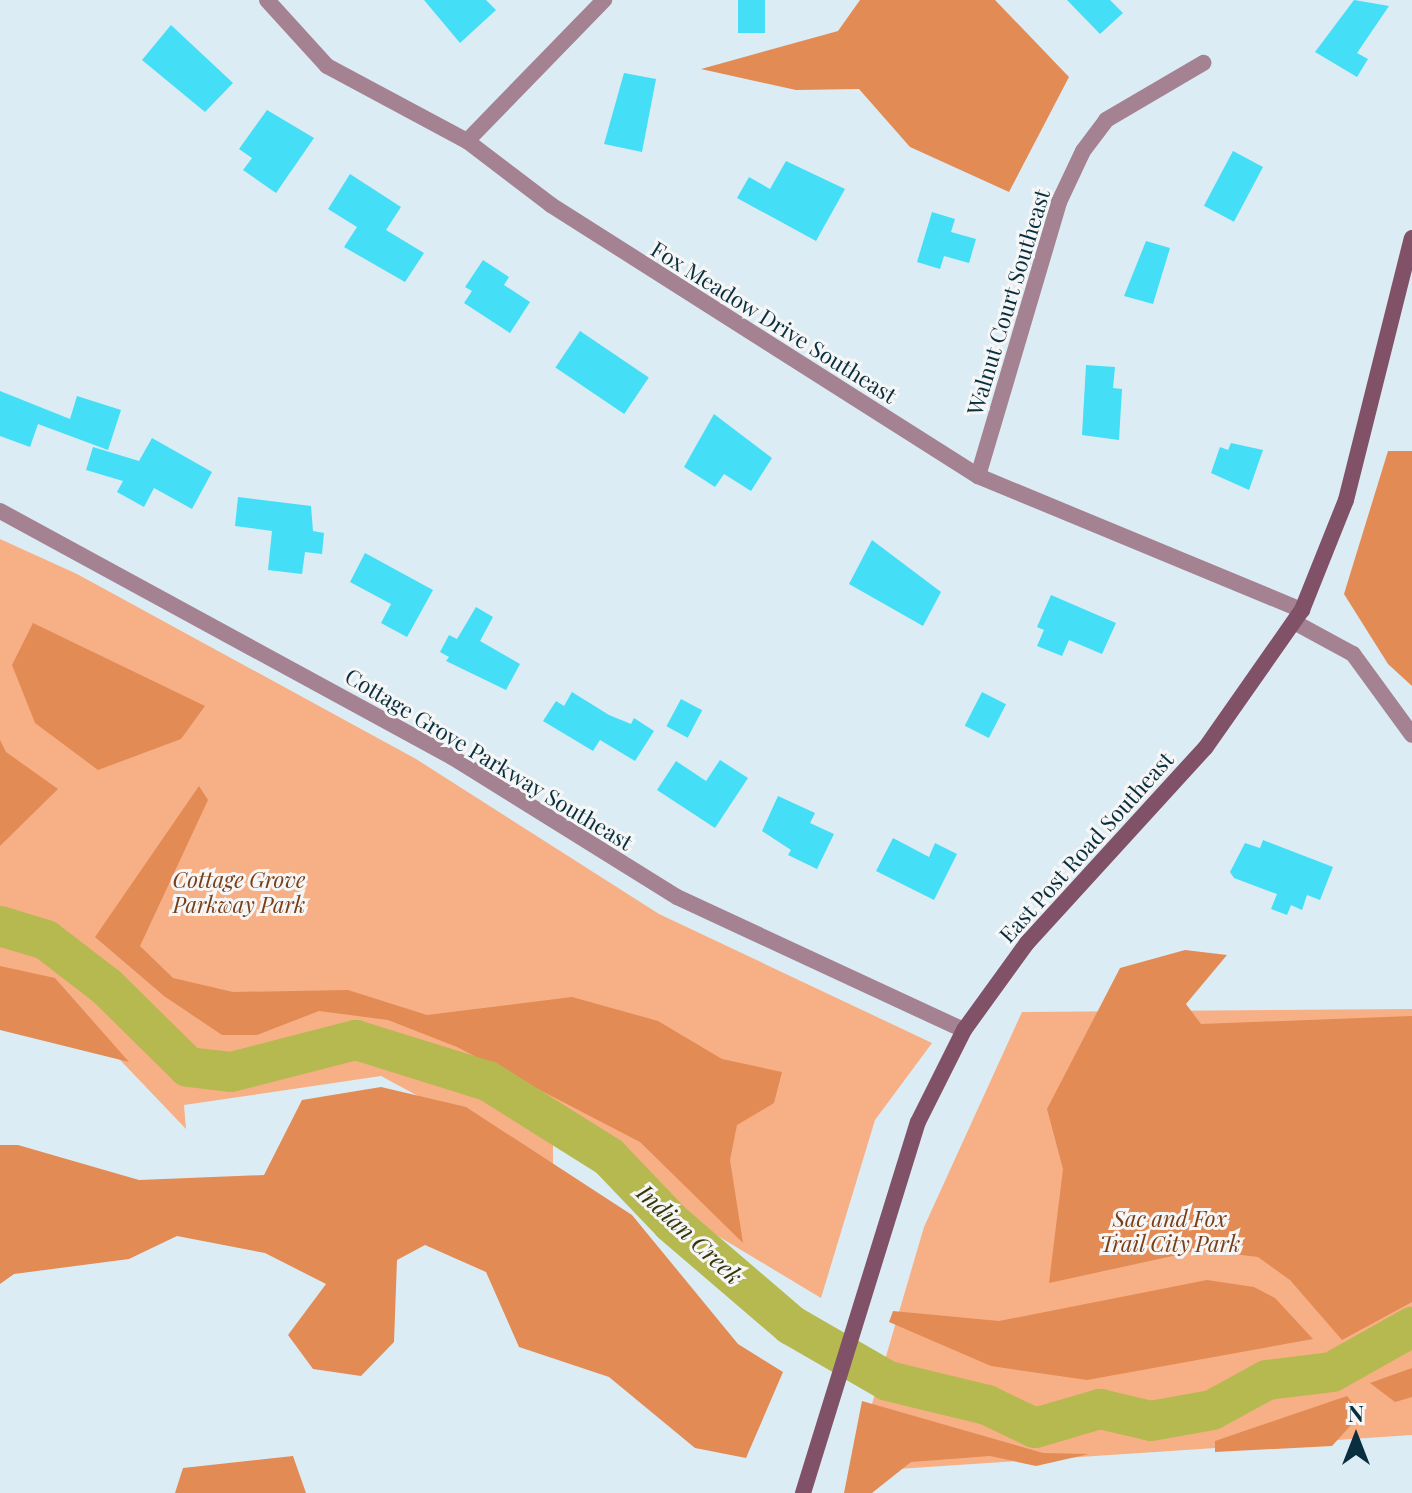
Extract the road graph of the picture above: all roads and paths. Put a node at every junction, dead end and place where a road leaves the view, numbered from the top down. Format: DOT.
graph roads {
  1 [pos="267,0"];
  2 [pos="604,0"];
  3 [pos="1203,63"];
  4 [pos="467,141"];
  5 [pos="1412,238"];
  6 [pos="978,476"];
  7 [pos="0,511"];
  8 [pos="1298,616"];
  9 [pos="1412,735"];
  10 [pos="964,1030"];
  11 [pos="803,1493"];
  1 -- 4 [label="street, Fox Meadow Drive Southeast"];
  2 -- 4 [label="street"];
  3 -- 6 [label="street, Walnut Court Southeast"];
  4 -- 6 [label="street, Fox Meadow Drive Southeast"];
  5 -- 8 [label="main road, East Post Road Southeast"];
  6 -- 8 [label="street, Fox Meadow Drive Southeast"];
  7 -- 10 [label="street, Cottage Grove Parkway Southeast"];
  8 -- 9 [label="street, Fox Meadow Drive Southeast"];
  8 -- 10 [label="main road, East Post Road Southeast"];
  10 -- 11 [label="main road, East Post Road Southeast"];
}
